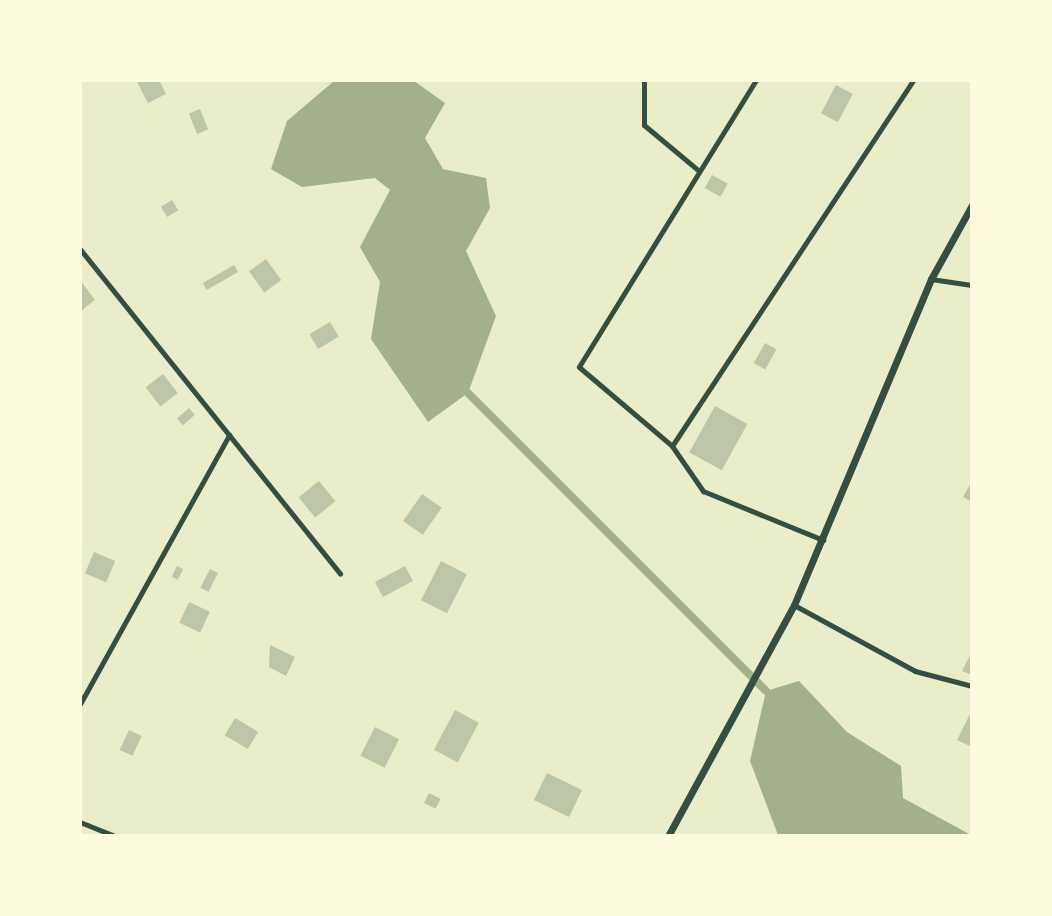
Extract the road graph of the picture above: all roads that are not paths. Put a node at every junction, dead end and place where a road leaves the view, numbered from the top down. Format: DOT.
graph roads {
  1 [pos="645,80"];
  2 [pos="756,80"];
  3 [pos="913,80"];
  4 [pos="699,172"];
  5 [pos="971,205"];
  6 [pos="80,248"];
  7 [pos="931,279"];
  8 [pos="971,285"];
  9 [pos="229,435"];
  10 [pos="672,446"];
  11 [pos="823,540"];
  12 [pos="340,574"];
  13 [pos="794,605"];
  14 [pos="971,686"];
  15 [pos="80,705"];
  16 [pos="80,822"];
  17 [pos="114,835"];
  18 [pos="668,835"];
  1 -- 4 [label="lane"];
  2 -- 4 [label="lane"];
  3 -- 10 [label="lane"];
  4 -- 10 [label="lane"];
  5 -- 7 [label="street"];
  6 -- 9 [label="lane"];
  7 -- 8 [label="lane"];
  7 -- 11 [label="street"];
  9 -- 12 [label="lane"];
  9 -- 15 [label="lane"];
  10 -- 11 [label="lane"];
  11 -- 13 [label="street"];
  13 -- 14 [label="lane"];
  13 -- 18 [label="street"];
  16 -- 17 [label="lane"];
}
